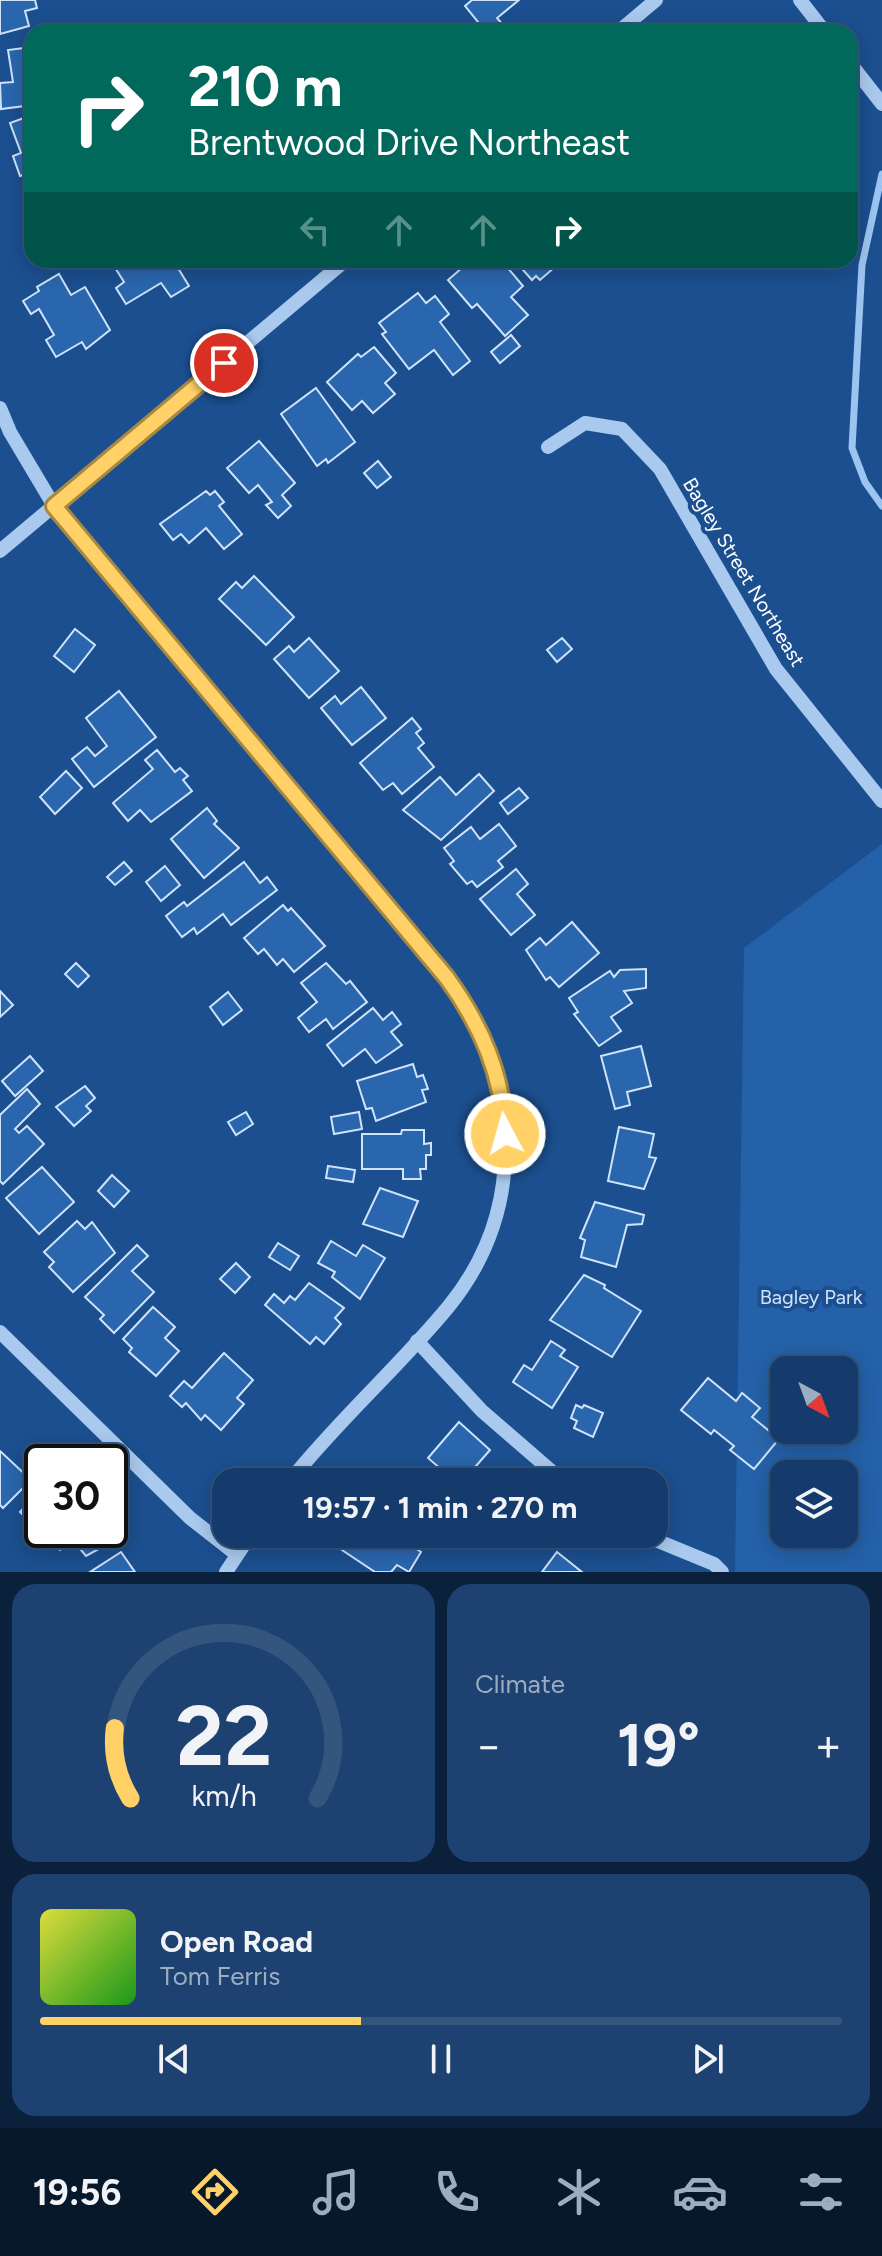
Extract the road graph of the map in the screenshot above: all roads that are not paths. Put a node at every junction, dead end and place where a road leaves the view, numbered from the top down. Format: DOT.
graph roads {
  1 [pos="656,0"];
  2 [pos="800,0"];
  3 [pos="628,24"];
  4 [pos="819,24"];
  5 [pos="858,73"];
  6 [pos="882,104"];
  7 [pos="337,268"];
  8 [pos="0,408"];
  9 [pos="548,447"];
  10 [pos="54,506"];
  11 [pos="0,551"];
  12 [pos="882,801"];
  13 [pos="0,1332"];
  14 [pos="417,1341"];
  15 [pos="302,1468"];
  16 [pos="548,1468"];
  17 [pos="668,1545"];
  18 [pos="240,1548"];
  19 [pos="236,1554"];
  20 [pos="226,1572"];
  21 [pos="722,1572"];
  1 -- 3 [label="street"];
  2 -- 4 [label="street"];
  5 -- 6 [label="street"];
  7 -- 10 [label="street"];
  8 -- 10 [label="street"];
  9 -- 12 [label="street, Bagley Street Northeast"];
  10 -- 11 [label="street"];
  10 -- 14 [label="street"];
  13 -- 19 [label="street"];
  14 -- 15 [label="street"];
  14 -- 16 [label="street"];
  17 -- 21 [label="street"];
  18 -- 19 [label="street"];
  19 -- 20 [label="street"];
}
